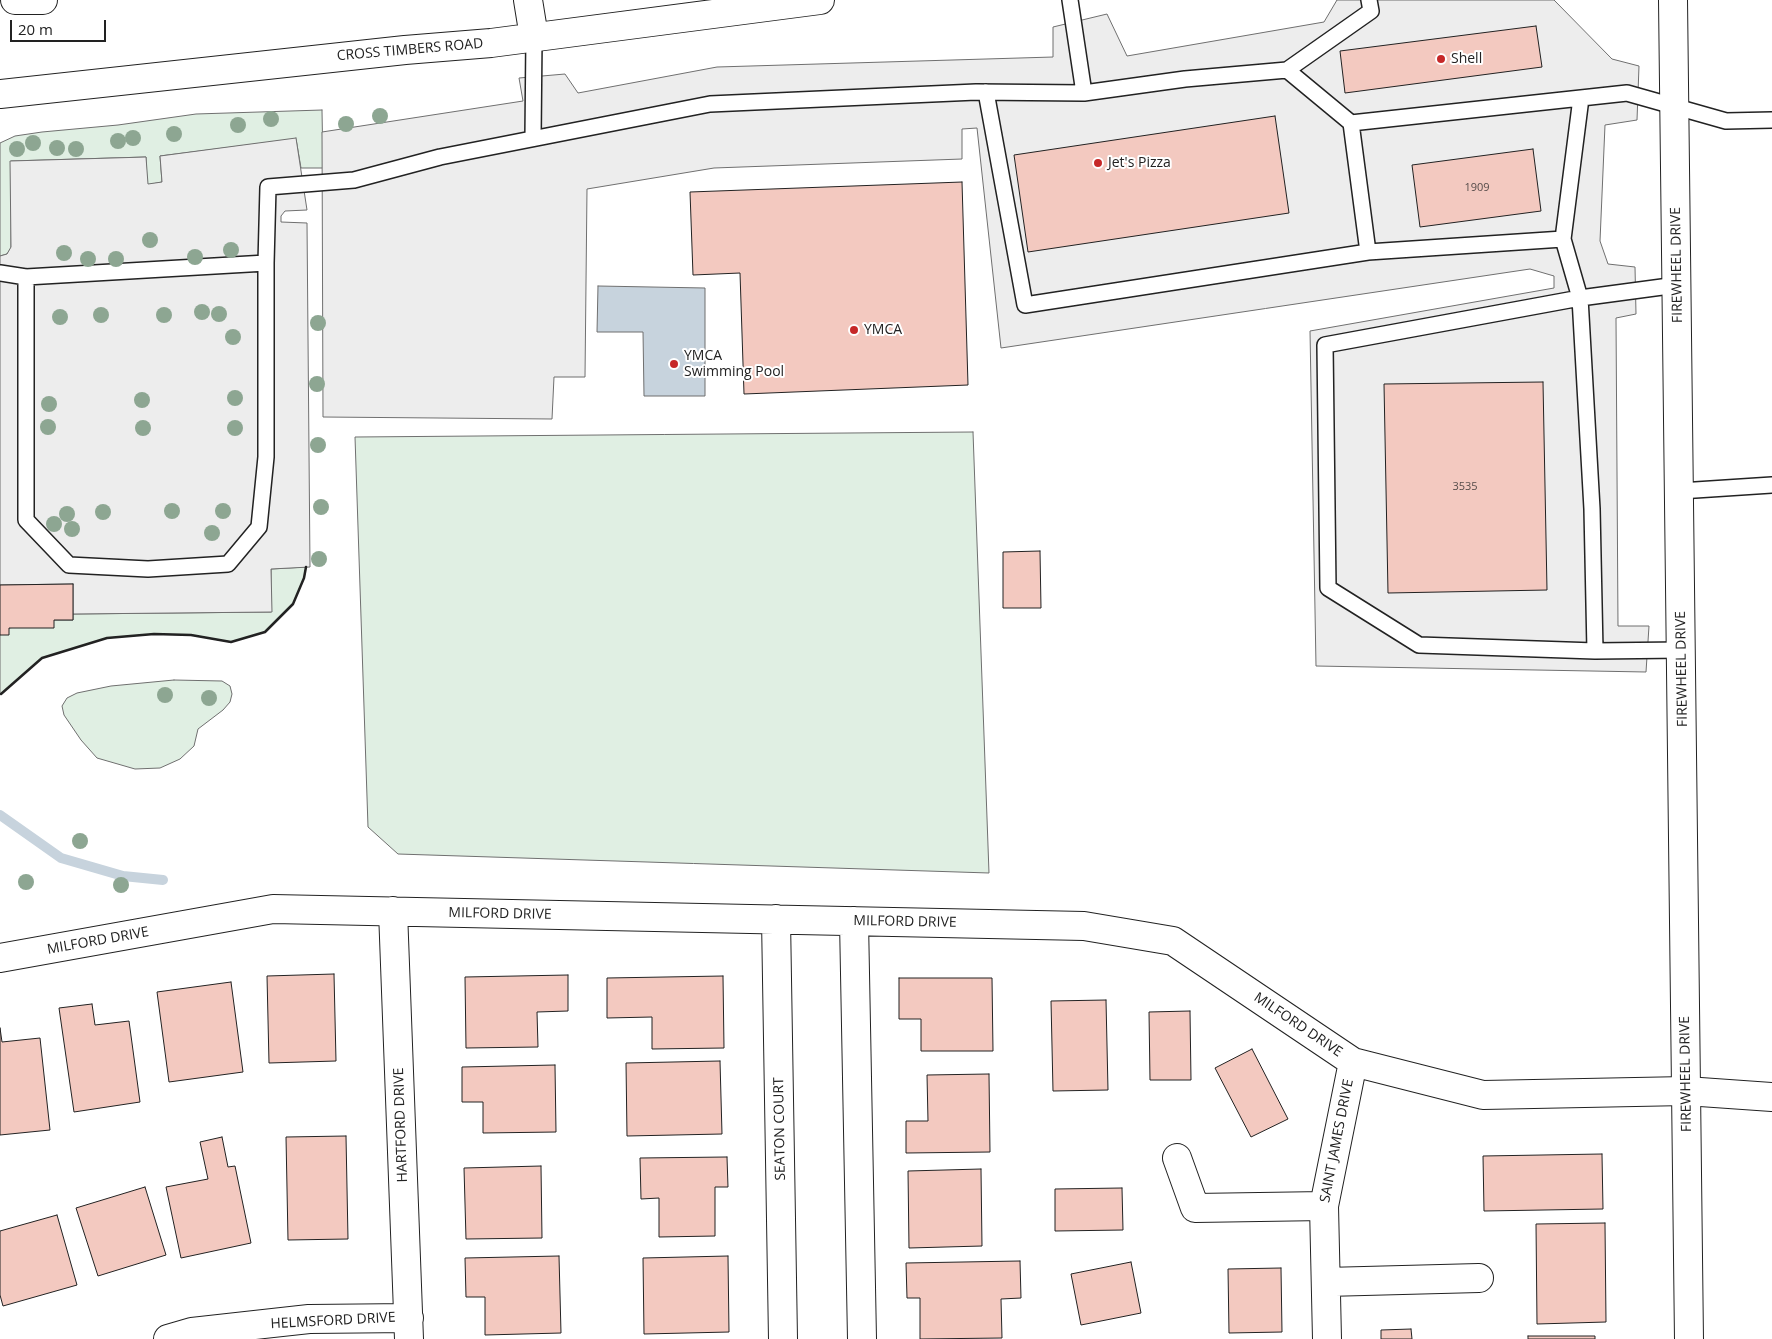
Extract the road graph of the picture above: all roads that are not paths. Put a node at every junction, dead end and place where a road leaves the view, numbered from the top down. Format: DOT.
graph roads {
  1 [pos="15,0"];
  2 [pos="43,0"];
  3 [pos="528,0"];
  4 [pos="820,0"];
  5 [pos="1070,0"];
  6 [pos="1369,0"];
  7 [pos="1673,0"];
  8 [pos="534,37"];
  9 [pos="1287,70"];
  10 [pos="986,92"];
  11 [pos="1084,93"];
  12 [pos="0,94"];
  13 [pos="1581,98"];
  14 [pos="1675,107"];
  15 [pos="1772,120"];
  16 [pos="1351,123"];
  17 [pos="533,138"];
  18 [pos="1563,239"];
  19 [pos="1368,252"];
  20 [pos="266,263"];
  21 [pos="0,273"];
  22 [pos="26,277"];
  23 [pos="1677,285"];
  24 [pos="1580,298"];
  25 [pos="1772,485"];
  26 [pos="1680,491"];
  27 [pos="1682,650"];
  28 [pos="1595,651"];
  29 [pos="392,911"];
  30 [pos="776,919"];
  31 [pos="854,921"];
  32 [pos="0,958"];
  33 [pos="1353,1062"];
  34 [pos="1686,1092"];
  35 [pos="1772,1097"];
  36 [pos="1177,1158"];
  37 [pos="1324,1206"];
  38 [pos="1479,1278"];
  39 [pos="1326,1282"];
  40 [pos="409,1328"];
  41 [pos="168,1339"];
  42 [pos="783,1339"];
  43 [pos="862,1339"];
  44 [pos="1327,1339"];
  45 [pos="1689,1339"];
  1 -- 2 [label="street"];
  3 -- 8 [label="street"];
  4 -- 8 [label="street, CROSS TIMBERS ROAD"];
  5 -- 11 [label="lane"];
  6 -- 9 [label="lane"];
  7 -- 14 [label="street, FIREWHEEL DRIVE"];
  8 -- 12 [label="street, CROSS TIMBERS ROAD"];
  8 -- 17 [label="lane"];
  9 -- 11 [label="lane"];
  9 -- 16 [label="lane"];
  10 -- 11 [label="lane"];
  10 -- 17 [label="lane"];
  10 -- 19 [label="lane"];
  13 -- 14 [label="lane"];
  13 -- 16 [label="lane"];
  13 -- 18 [label="lane"];
  14 -- 15 [label="lane"];
  14 -- 23 [label="street, FIREWHEEL DRIVE"];
  16 -- 19 [label="lane"];
  17 -- 20 [label="lane"];
  18 -- 19 [label="lane"];
  18 -- 24 [label="lane"];
  20 -- 22 [label="lane"];
  20 -- 22 [label="lane"];
  21 -- 22 [label="lane"];
  23 -- 24 [label="lane"];
  23 -- 26 [label="street, FIREWHEEL DRIVE"];
  24 -- 28 [label="lane"];
  24 -- 28 [label="lane"];
  25 -- 26 [label="lane"];
  26 -- 27 [label="street, FIREWHEEL DRIVE"];
  27 -- 28 [label="lane"];
  27 -- 34 [label="street, FIREWHEEL DRIVE"];
  29 -- 30 [label="street, MILFORD DRIVE"];
  29 -- 32 [label="street, MILFORD DRIVE"];
  29 -- 40 [label="street, HARTFORD DRIVE"];
  30 -- 31 [label="street, MILFORD DRIVE"];
  30 -- 42 [label="street, SEATON COURT"];
  31 -- 33 [label="street, MILFORD DRIVE"];
  31 -- 43 [label="street"];
  33 -- 34 [label="street, MILFORD DRIVE"];
  33 -- 37 [label="street, SAINT JAMES DRIVE"];
  34 -- 35 [label="street, MILFORD DRIVE"];
  34 -- 45 [label="street, FIREWHEEL DRIVE"];
  36 -- 37 [label="street"];
  37 -- 39 [label="street, SAINT JAMES DRIVE"];
  38 -- 39 [label="street"];
  39 -- 44 [label="street, SAINT JAMES DRIVE"];
  40 -- 41 [label="street, HELMSFORD DRIVE"];
}
